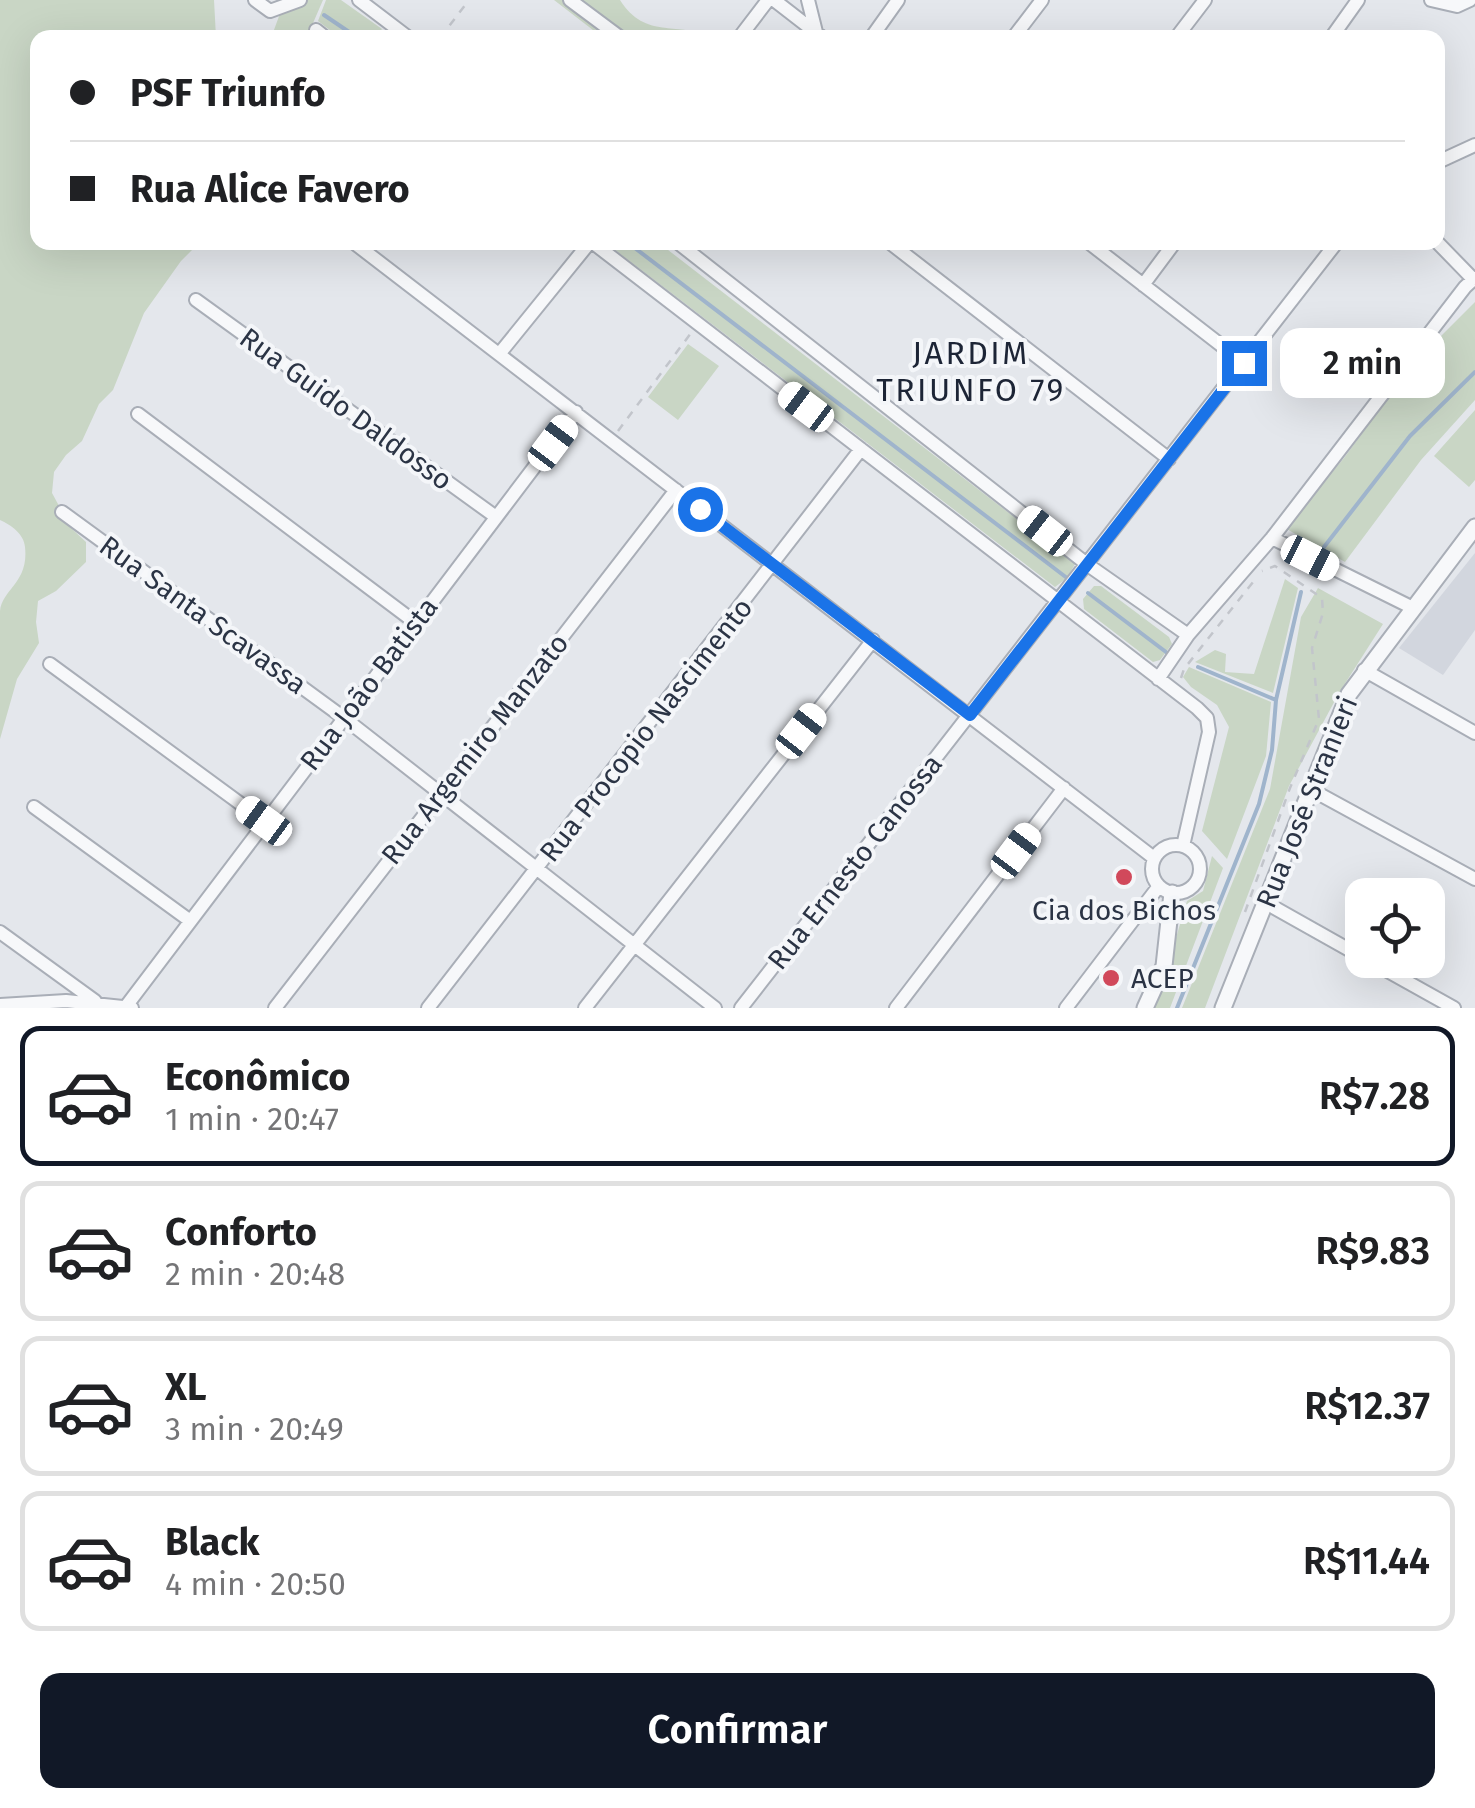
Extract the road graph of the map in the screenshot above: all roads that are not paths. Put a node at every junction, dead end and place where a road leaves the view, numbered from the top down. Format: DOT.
graph roads {
  1 [pos="254,0"];
  2 [pos="300,0"];
  3 [pos="359,0"];
  4 [pos="570,0"];
  5 [pos="771,0"];
  6 [pos="808,0"];
  7 [pos="898,0"];
  8 [pos="1042,0"];
  9 [pos="1205,0"];
  10 [pos="1358,0"];
  11 [pos="1431,0"];
  12 [pos="1470,0"];
  13 [pos="388,30"];
  14 [pos="609,30"];
  15 [pos="745,30"];
  16 [pos="812,30"];
  17 [pos="817,30"];
  18 [pos="877,30"];
  19 [pos="1019,30"];
  20 [pos="1182,30"];
  21 [pos="1337,30"];
  22 [pos="1475,145"];
  23 [pos="1445,159"];
  24 [pos="1445,249"];
  25 [pos="364,250"];
  26 [pos="584,250"];
  27 [pos="601,250"];
  28 [pos="687,250"];
  29 [pos="899,250"];
  30 [pos="1098,250"];
  31 [pos="1169,250"];
  32 [pos="1332,250"];
  33 [pos="1474,278"];
  34 [pos="1143,285"];
  35 [pos="196,300"];
  36 [pos="500,354"];
  37 [pos="1244,363"];
  38 [pos="576,412"];
  39 [pos="138,414"];
  40 [pos="861,449"];
  41 [pos="1170,458"];
  42 [pos="676,490"];
  43 [pos="62,512"];
  44 [pos="496,518"];
  45 [pos="1475,527"];
  46 [pos="1272,538"];
  47 [pos="1088,565"];
  48 [pos="773,566"];
  49 [pos="1057,602"];
  50 [pos="1413,608"];
  51 [pos="416,623"];
  52 [pos="1188,635"];
  53 [pos="872,640"];
  54 [pos="50,664"];
  55 [pos="1364,670"];
  56 [pos="1158,679"];
  57 [pos="970,715"];
  58 [pos="344,718"];
  59 [pos="1475,733"];
  60 [pos="1064,788"];
  61 [pos="1310,789"];
  62 [pos="439,794"];
  63 [pos="34,807"];
  64 [pos="264,821"];
  65 [pos="1183,846"];
  66 [pos="1154,858"];
  67 [pos="538,870"];
  68 [pos="1475,879"];
  69 [pos="1165,890"];
  70 [pos="1266,902"];
  71 [pos="189,920"];
  72 [pos="0,932"];
  73 [pos="633,944"];
  74 [pos="1345,947"];
  75 [pos="1401,978"];
  76 [pos="96,1002"];
  77 [pos="0,1005"];
  78 [pos="130,1007"];
  79 [pos="275,1008"];
  80 [pos="428,1008"];
  81 [pos="585,1008"];
  82 [pos="715,1008"];
  83 [pos="741,1008"];
  84 [pos="896,1008"];
  85 [pos="1066,1008"];
  86 [pos="1146,1008"];
  87 [pos="1223,1008"];
  88 [pos="1454,1008"];
  1 -- 2 [label="street"];
  3 -- 13 [label="street"];
  4 -- 14 [label="street"];
  5 -- 15 [label="street"];
  5 -- 16 [label="street"];
  6 -- 17 [label="street"];
  7 -- 18 [label="street"];
  8 -- 19 [label="street"];
  9 -- 20 [label="street"];
  10 -- 21 [label="street"];
  11 -- 12 [label="street"];
  22 -- 23 [label="street"];
  24 -- 33 [label="street"];
  25 -- 36 [label="street"];
  26 -- 36 [label="street"];
  27 -- 40 [label="street"];
  28 -- 47 [label="street"];
  29 -- 41 [label="street"];
  30 -- 34 [label="street"];
  31 -- 34 [label="street"];
  32 -- 37 [label="street, Rua Ernesto Canossa"];
  33 -- 46 [label="street"];
  34 -- 37 [label="street"];
  35 -- 44 [label="street, Rua Guido Daldosso"];
  36 -- 38 [label="street"];
  37 -- 41 [label="street, Rua Ernesto Canossa"];
  38 -- 42 [label="street"];
  38 -- 44 [label="street, Rua João Batista"];
  39 -- 51 [label="street"];
  40 -- 48 [label="street, Rua Procopio Nascimento"];
  40 -- 49 [label="street"];
  41 -- 47 [label="street, Rua Ernesto Canossa"];
  42 -- 48 [label="street"];
  42 -- 62 [label="street, Rua Argemiro Manzato"];
  43 -- 58 [label="street, Rua Santa Scavassa"];
  44 -- 51 [label="street, Rua João Batista"];
  45 -- 50 [label="street, Rua José Stranieri"];
  46 -- 50 [label="street"];
  46 -- 52 [label="street"];
  47 -- 49 [label="street, Rua Ernesto Canossa"];
  47 -- 52 [label="street"];
  48 -- 53 [label="street"];
  48 -- 67 [label="street, Rua Procopio Nascimento"];
  49 -- 56 [label="street"];
  49 -- 57 [label="street, Rua Ernesto Canossa"];
  50 -- 55 [label="street, Rua José Stranieri"];
  51 -- 58 [label="street, Rua João Batista"];
  52 -- 56 [label="street"];
  53 -- 57 [label="street"];
  53 -- 73 [label="street"];
  54 -- 64 [label="street"];
  55 -- 59 [label="street"];
  55 -- 61 [label="street, Rua José Stranieri"];
  56 -- 65 [label="street"];
  57 -- 60 [label="street"];
  57 -- 83 [label="street, Rua Ernesto Canossa"];
  58 -- 62 [label="street, Rua Santa Scavassa"];
  58 -- 64 [label="street, Rua João Batista"];
  60 -- 66 [label="street"];
  60 -- 84 [label="street"];
  61 -- 68 [label="street"];
  61 -- 70 [label="street, Rua José Stranieri"];
  62 -- 67 [label="street, Rua Santa Scavassa"];
  62 -- 79 [label="street, Rua Argemiro Manzato"];
  63 -- 71 [label="street"];
  64 -- 71 [label="street, Rua João Batista"];
  65 -- 66 [label="street"];
  65 -- 69 [label="street"];
  66 -- 69 [label="street"];
  67 -- 73 [label="street, Rua Santa Scavassa"];
  67 -- 80 [label="street, Rua Procopio Nascimento"];
  69 -- 85 [label="street"];
  69 -- 86 [label="street"];
  70 -- 74 [label="street"];
  70 -- 87 [label="street, Rua José Stranieri"];
  71 -- 78 [label="street, Rua João Batista"];
  72 -- 76 [label="street"];
  73 -- 81 [label="street"];
  73 -- 82 [label="street, Rua Santa Scavassa"];
  75 -- 88 [label="street"];
  76 -- 77 [label="street"];
  76 -- 78 [label="street"];
}
